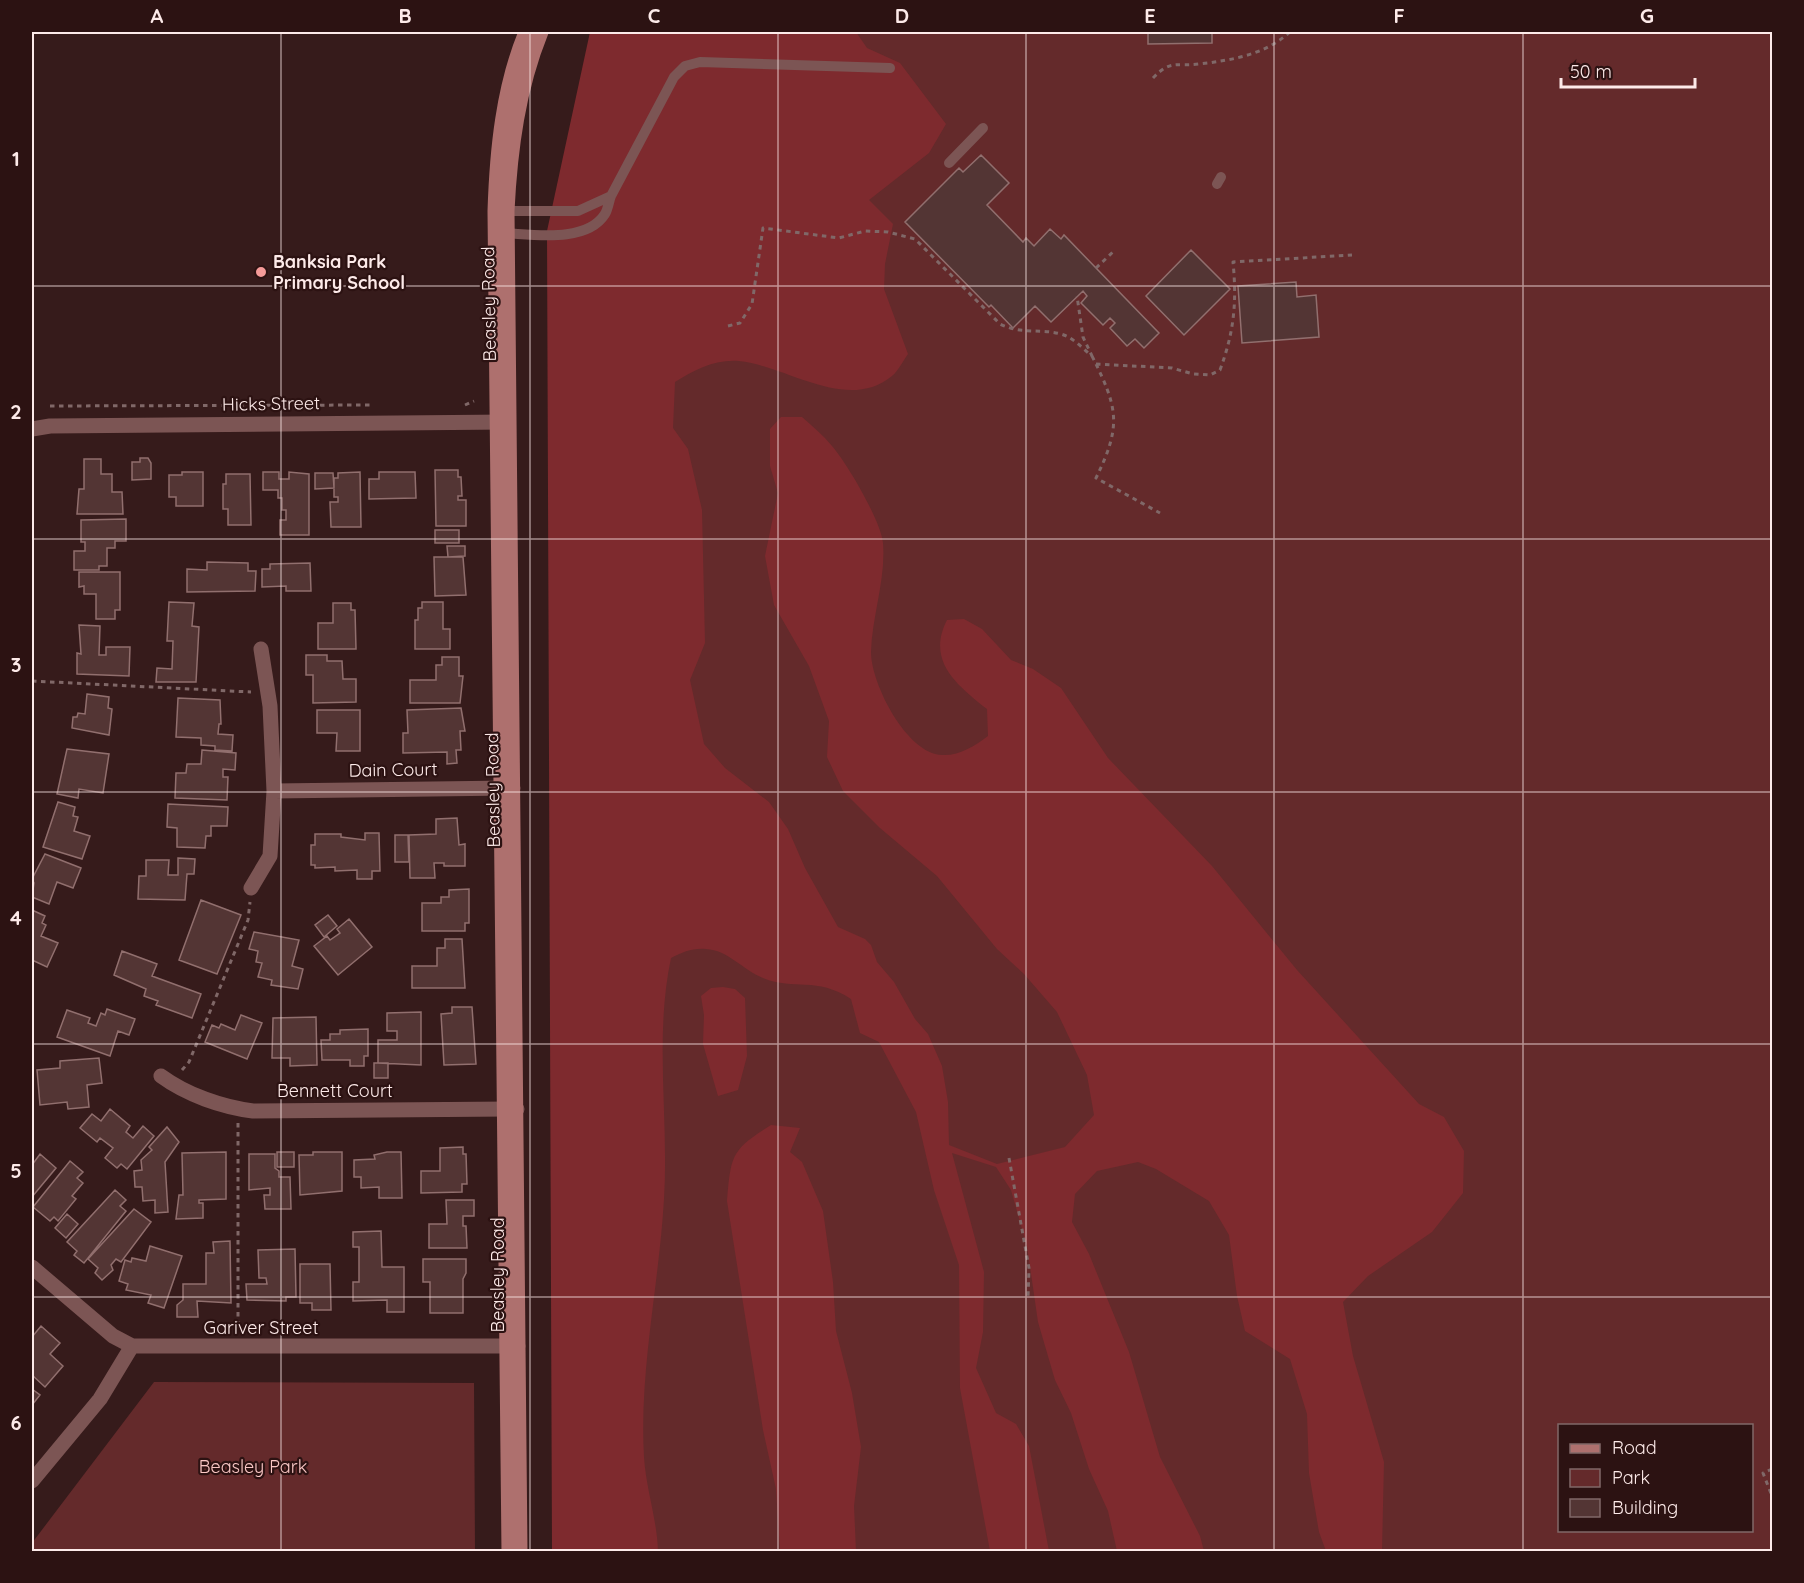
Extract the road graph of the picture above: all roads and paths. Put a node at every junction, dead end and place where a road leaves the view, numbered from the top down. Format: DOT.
graph roads {
  1 [pos="526,32"];
  2 [pos="541,32"];
  3 [pos="1290,32"];
  4 [pos="890,68"];
  5 [pos="1153,78"];
  6 [pos="982,128"];
  7 [pos="949,163"];
  8 [pos="611,196"];
  9 [pos="501,211"];
  10 [pos="502,233"];
  11 [pos="1115,250"];
  12 [pos="1352,255"];
  13 [pos="1096,268"];
  14 [pos="1077,296"];
  15 [pos="728,326"];
  16 [pos="1092,356"];
  17 [pos="1096,364"];
  18 [pos="474,401"];
  19 [pos="383,405"];
  20 [pos="454,405"];
  21 [pos="50,406"];
  22 [pos="504,422"];
  23 [pos="32,429"];
  24 [pos="1160,513"];
  25 [pos="261,649"];
  26 [pos="32,681"];
  27 [pos="267,687"];
  28 [pos="507,788"];
  29 [pos="274,790"];
  30 [pos="251,888"];
  31 [pos="167,1080"];
  32 [pos="238,1109"];
  33 [pos="511,1109"];
  34 [pos="1008,1158"];
  35 [pos="32,1267"];
  36 [pos="1028,1297"];
  37 [pos="132,1346"];
  38 [pos="513,1346"];
  39 [pos="238,1348"];
  40 [pos="1773,1469"];
  41 [pos="32,1481"];
  42 [pos="1773,1496"];
  43 [pos="509,1551"];
  44 [pos="520,1551"];
  1 -- 9 [label="main road, Beasley Road"];
  2 -- 9 [label="main road, Beasley Road"];
  3 -- 5 [label="path"];
  4 -- 8 [label="lane"];
  6 -- 7 [label="lane"];
  8 -- 9 [label="lane"];
  8 -- 10 [label="lane"];
  9 -- 10 [label="main road, Beasley Road"];
  10 -- 22 [label="main road, Beasley Road"];
  11 -- 13 [label="path"];
  12 -- 17 [label="path"];
  14 -- 16 [label="path"];
  15 -- 16 [label="path"];
  16 -- 17 [label="path"];
  17 -- 24 [label="path"];
  18 -- 20 [label="path"];
  19 -- 21 [label="path"];
  22 -- 23 [label="street, Hicks Street"];
  22 -- 28 [label="main road, Beasley Road"];
  25 -- 27 [label="street"];
  26 -- 27 [label="path"];
  27 -- 29 [label="street"];
  28 -- 29 [label="street, Dain Court"];
  28 -- 33 [label="main road, Beasley Road"];
  29 -- 30 [label="street"];
  30 -- 31 [label="path"];
  31 -- 32 [label="street, Bennett Court"];
  32 -- 33 [label="street, Bennett Court"];
  32 -- 39 [label="path"];
  33 -- 38 [label="main road, Beasley Road"];
  34 -- 36 [label="path"];
  35 -- 37 [label="street"];
  37 -- 39 [label="street, Gariver Street"];
  37 -- 41 [label="street"];
  38 -- 39 [label="street, Gariver Street"];
  38 -- 43 [label="main road, Beasley Road"];
  38 -- 44 [label="main road, Beasley Road"];
  40 -- 42 [label="path"];
}
